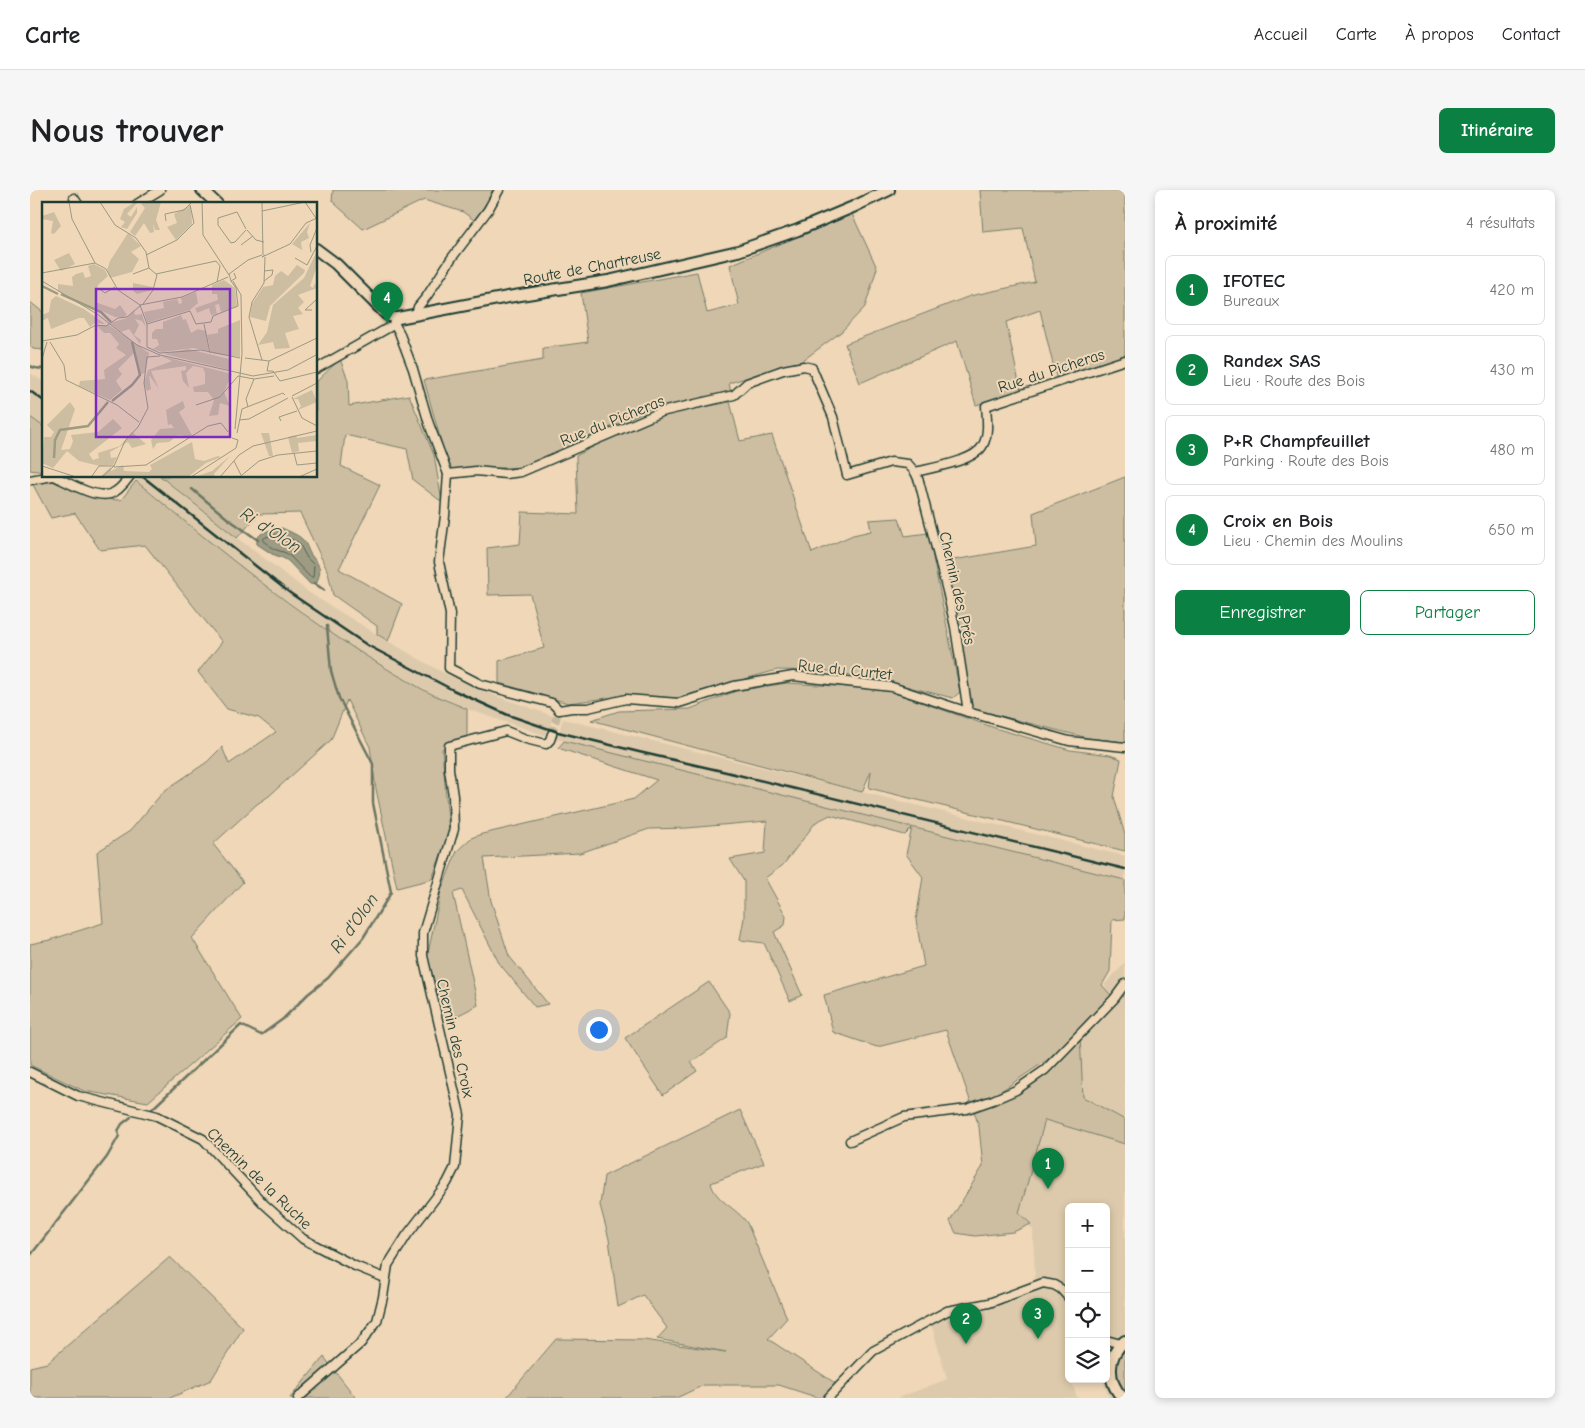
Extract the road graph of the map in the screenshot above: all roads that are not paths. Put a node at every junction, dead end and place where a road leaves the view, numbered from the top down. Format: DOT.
graph roads {
  1 [pos="160,190"];
  2 [pos="202,190"];
  3 [pos="499,190"];
  4 [pos="889,190"];
  5 [pos="140,202"];
  6 [pos="215,202"];
  7 [pos="318,250"];
  8 [pos="416,314"];
  9 [pos="394,321"];
  10 [pos="1125,360"];
  11 [pos="318,368"];
  12 [pos="915,472"];
  13 [pos="448,474"];
  14 [pos="59,478"];
  15 [pos="128,479"];
  16 [pos="968,712"];
  17 [pos="552,734"];
  18 [pos="1125,747"];
  19 [pos="1125,984"];
  20 [pos="30,1072"];
  21 [pos="850,1142"];
  22 [pos="385,1278"];
  23 [pos="1065,1294"];
  24 [pos="1110,1341"];
  25 [pos="1123,1343"];
  26 [pos="1110,1355"];
  27 [pos="1110,1372"];
  28 [pos="298,1398"];
  29 [pos="828,1398"];
  30 [pos="1123,1398"];
  1 -- 5 [label="street"];
  2 -- 6 [label="main road"];
  3 -- 8 [label="street"];
  4 -- 8 [label="main road, Route de Chartreuse"];
  7 -- 9 [label="main road"];
  8 -- 9 [label="main road, Route de Chartreuse"];
  9 -- 11 [label="street"];
  9 -- 13 [label="street"];
  10 -- 12 [label="street, Rue du Picheras"];
  12 -- 13 [label="street, Rue du Picheras"];
  12 -- 16 [label="street, Chemin des Prés"];
  13 -- 16 [label="street, Rue du Curtet"];
  14 -- 15 [label="street"];
  16 -- 18 [label="street, Rue du Curtet"];
  17 -- 22 [label="street, Chemin des Croix"];
  19 -- 21 [label="street"];
  20 -- 22 [label="street, Chemin de la Ruche"];
  22 -- 28 [label="street, Chemin des Croix"];
  23 -- 29 [label="street"];
  24 -- 25 [label="street"];
  25 -- 26 [label="main road"];
  27 -- 30 [label="main road"];
}
